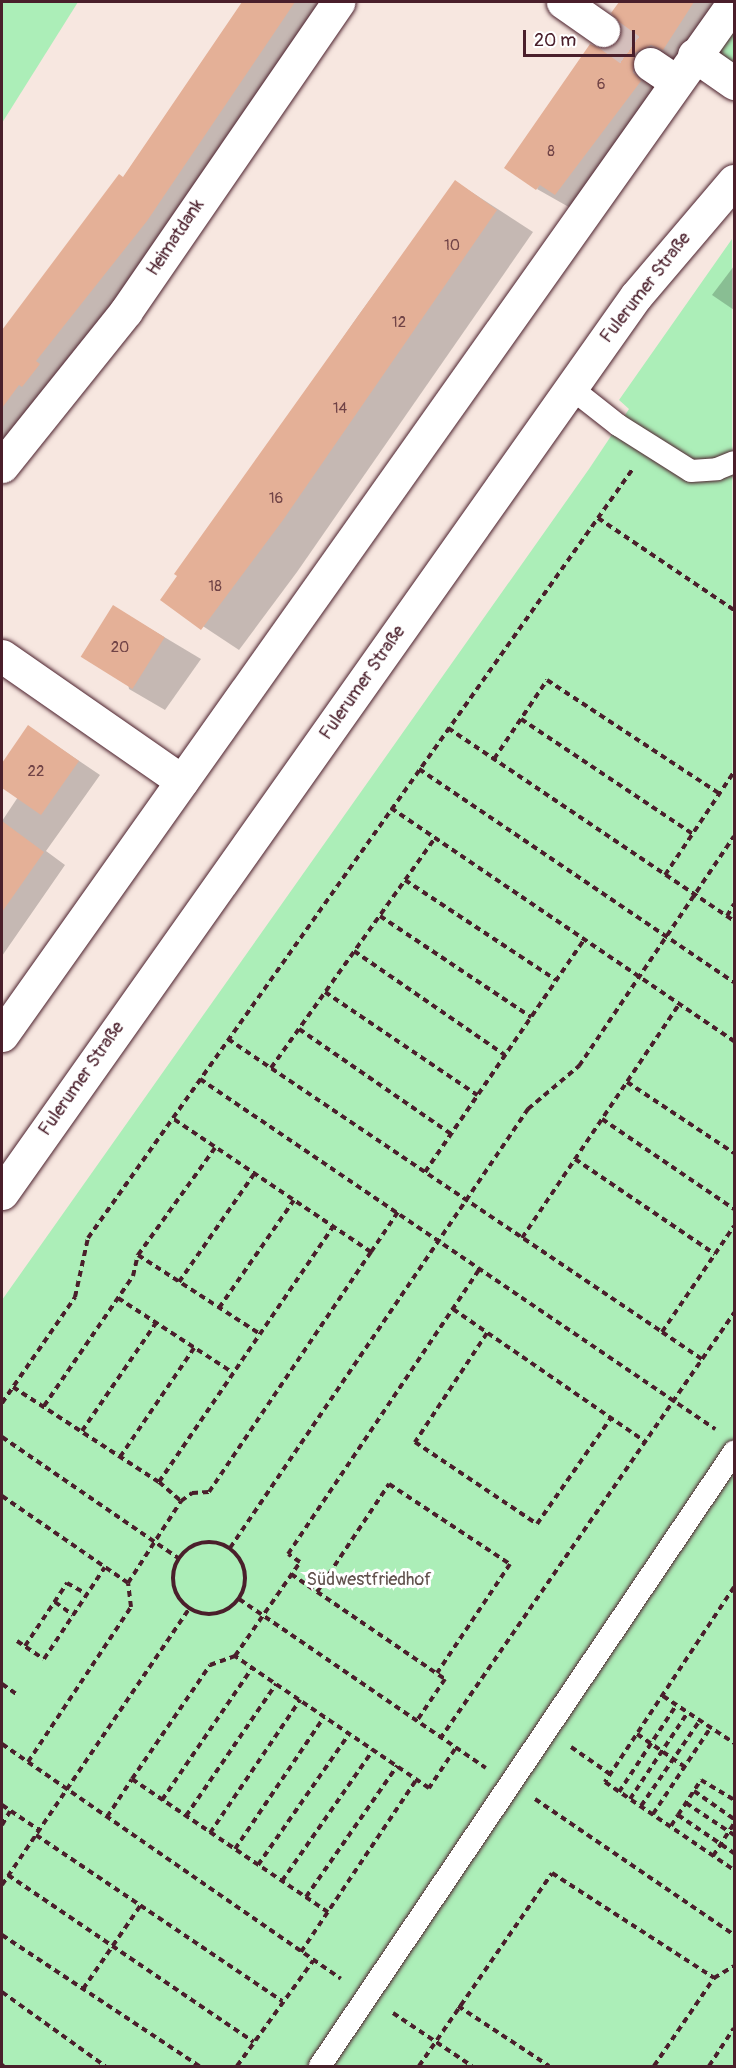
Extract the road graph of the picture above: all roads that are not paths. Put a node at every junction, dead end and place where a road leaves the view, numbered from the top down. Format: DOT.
graph roads {
  1 [pos="338,2"];
  2 [pos="563,2"];
  3 [pos="734,2"];
  4 [pos="603,30"];
  5 [pos="694,56"];
  6 [pos="735,84"];
  7 [pos="735,180"];
  8 [pos="571,388"];
  9 [pos="735,462"];
  10 [pos="2,466"];
  11 [pos="2,656"];
  12 [pos="182,781"];
  13 [pos="2,1035"];
  14 [pos="2,1193"];
  15 [pos="735,1452"];
  16 [pos="320,2067"];
  1 -- 10 [label="street, Heimatdank"];
  2 -- 4 [label="street"];
  3 -- 5 [label="street"];
  5 -- 6 [label="street"];
  5 -- 12 [label="street"];
  7 -- 8 [label="street, Fulerumer Straße"];
  8 -- 9 [label="lane"];
  8 -- 14 [label="street, Fulerumer Straße"];
  11 -- 12 [label="street"];
  12 -- 13 [label="street"];
  15 -- 16 [label="lane"];
}
